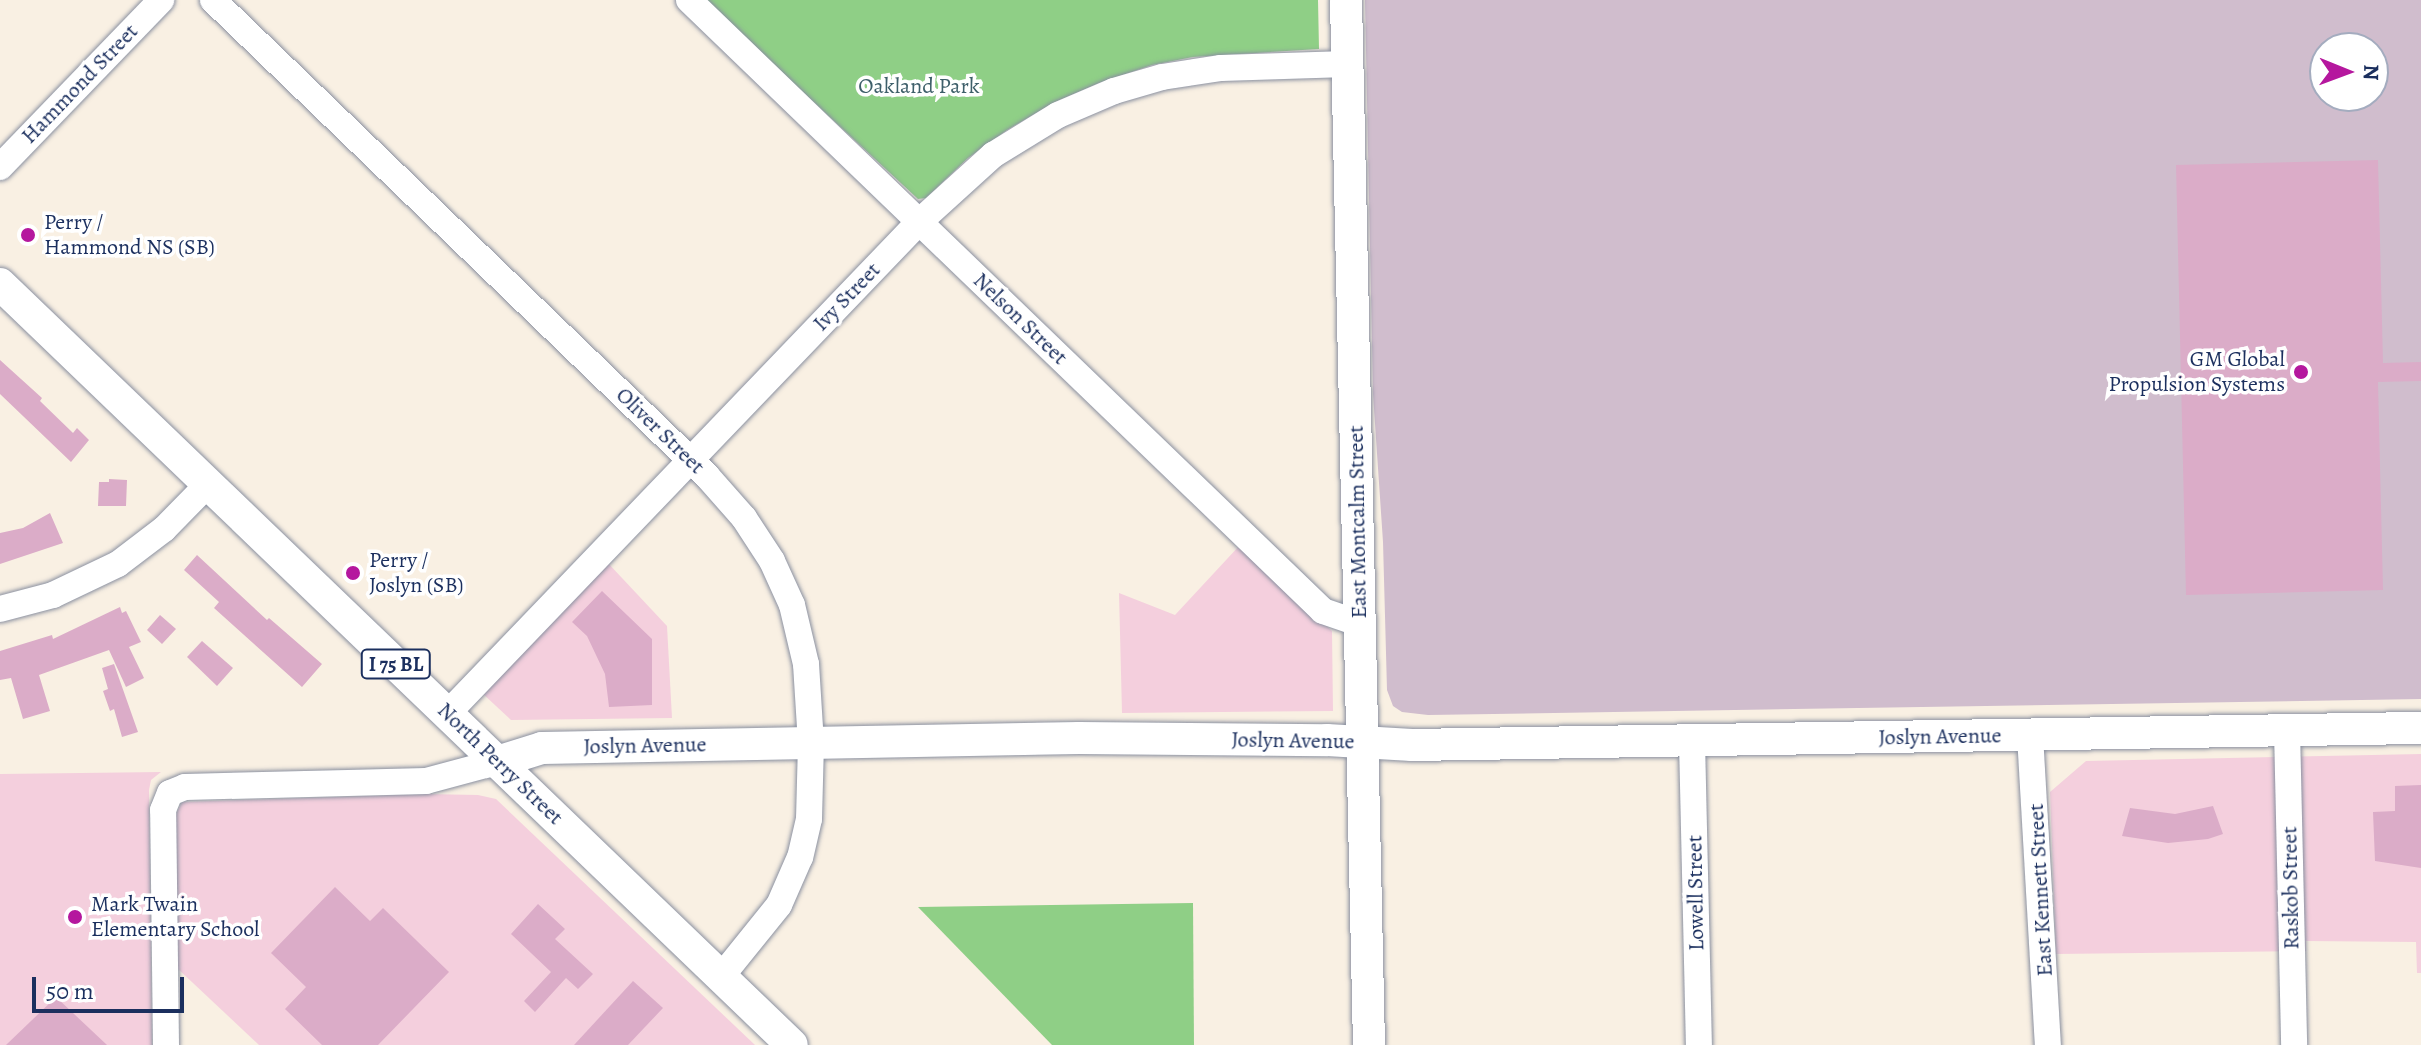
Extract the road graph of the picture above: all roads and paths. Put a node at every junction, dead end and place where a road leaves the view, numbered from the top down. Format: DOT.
graph roads {
  1 [pos="161,0"];
  2 [pos="213,0"];
  3 [pos="689,0"];
  4 [pos="1346,0"];
  5 [pos="1347,64"];
  6 [pos="0,167"];
  7 [pos="919,222"];
  8 [pos="0,284"];
  9 [pos="690,460"];
  10 [pos="208,484"];
  11 [pos="0,609"];
  12 [pos="1360,624"];
  13 [pos="447,714"];
  14 [pos="2421,728"];
  15 [pos="2287,730"];
  16 [pos="2030,735"];
  17 [pos="1692,741"];
  18 [pos="1362,742"];
  19 [pos="811,743"];
  20 [pos="497,762"];
  21 [pos="721,977"];
  22 [pos="166,1045"];
  23 [pos="792,1045"];
  24 [pos="1369,1045"];
  25 [pos="1699,1045"];
  26 [pos="2048,1045"];
  27 [pos="2294,1045"];
  1 -- 6 [label="street, Hammond Street"];
  2 -- 9 [label="street, Oliver Street"];
  3 -- 7 [label="street, Nelson Street"];
  4 -- 5 [label="main road, East Montcalm Street"];
  5 -- 7 [label="street, Ivy Street"];
  5 -- 12 [label="main road, East Montcalm Street"];
  7 -- 9 [label="street, Ivy Street"];
  7 -- 12 [label="street, Nelson Street"];
  8 -- 10 [label="main road, North Perry Street / I 75 BL"];
  9 -- 13 [label="street, Ivy Street"];
  9 -- 19 [label="street, Oliver Street"];
  10 -- 11 [label="street"];
  10 -- 13 [label="main road, North Perry Street / I 75 BL"];
  12 -- 18 [label="main road, East Montcalm Street"];
  13 -- 20 [label="main road, North Perry Street / I 75 BL"];
  14 -- 15 [label="main road, Joslyn Avenue"];
  15 -- 16 [label="main road, Joslyn Avenue"];
  15 -- 27 [label="street, Raskob Street"];
  16 -- 17 [label="main road, Joslyn Avenue"];
  16 -- 26 [label="street, East Kennett Street"];
  17 -- 18 [label="main road, Joslyn Avenue"];
  17 -- 25 [label="street, Lowell Street"];
  18 -- 19 [label="main road, Joslyn Avenue"];
  18 -- 24 [label="main road, East Montcalm Street"];
  19 -- 20 [label="main road, Joslyn Avenue"];
  19 -- 21 [label="street, Oliver Street"];
  20 -- 21 [label="main road, North Perry Street / I 75 BL"];
  20 -- 22 [label="street, Joslyn Avenue"];
  21 -- 23 [label="main road, North Perry Street / I 75 BL"];
}
